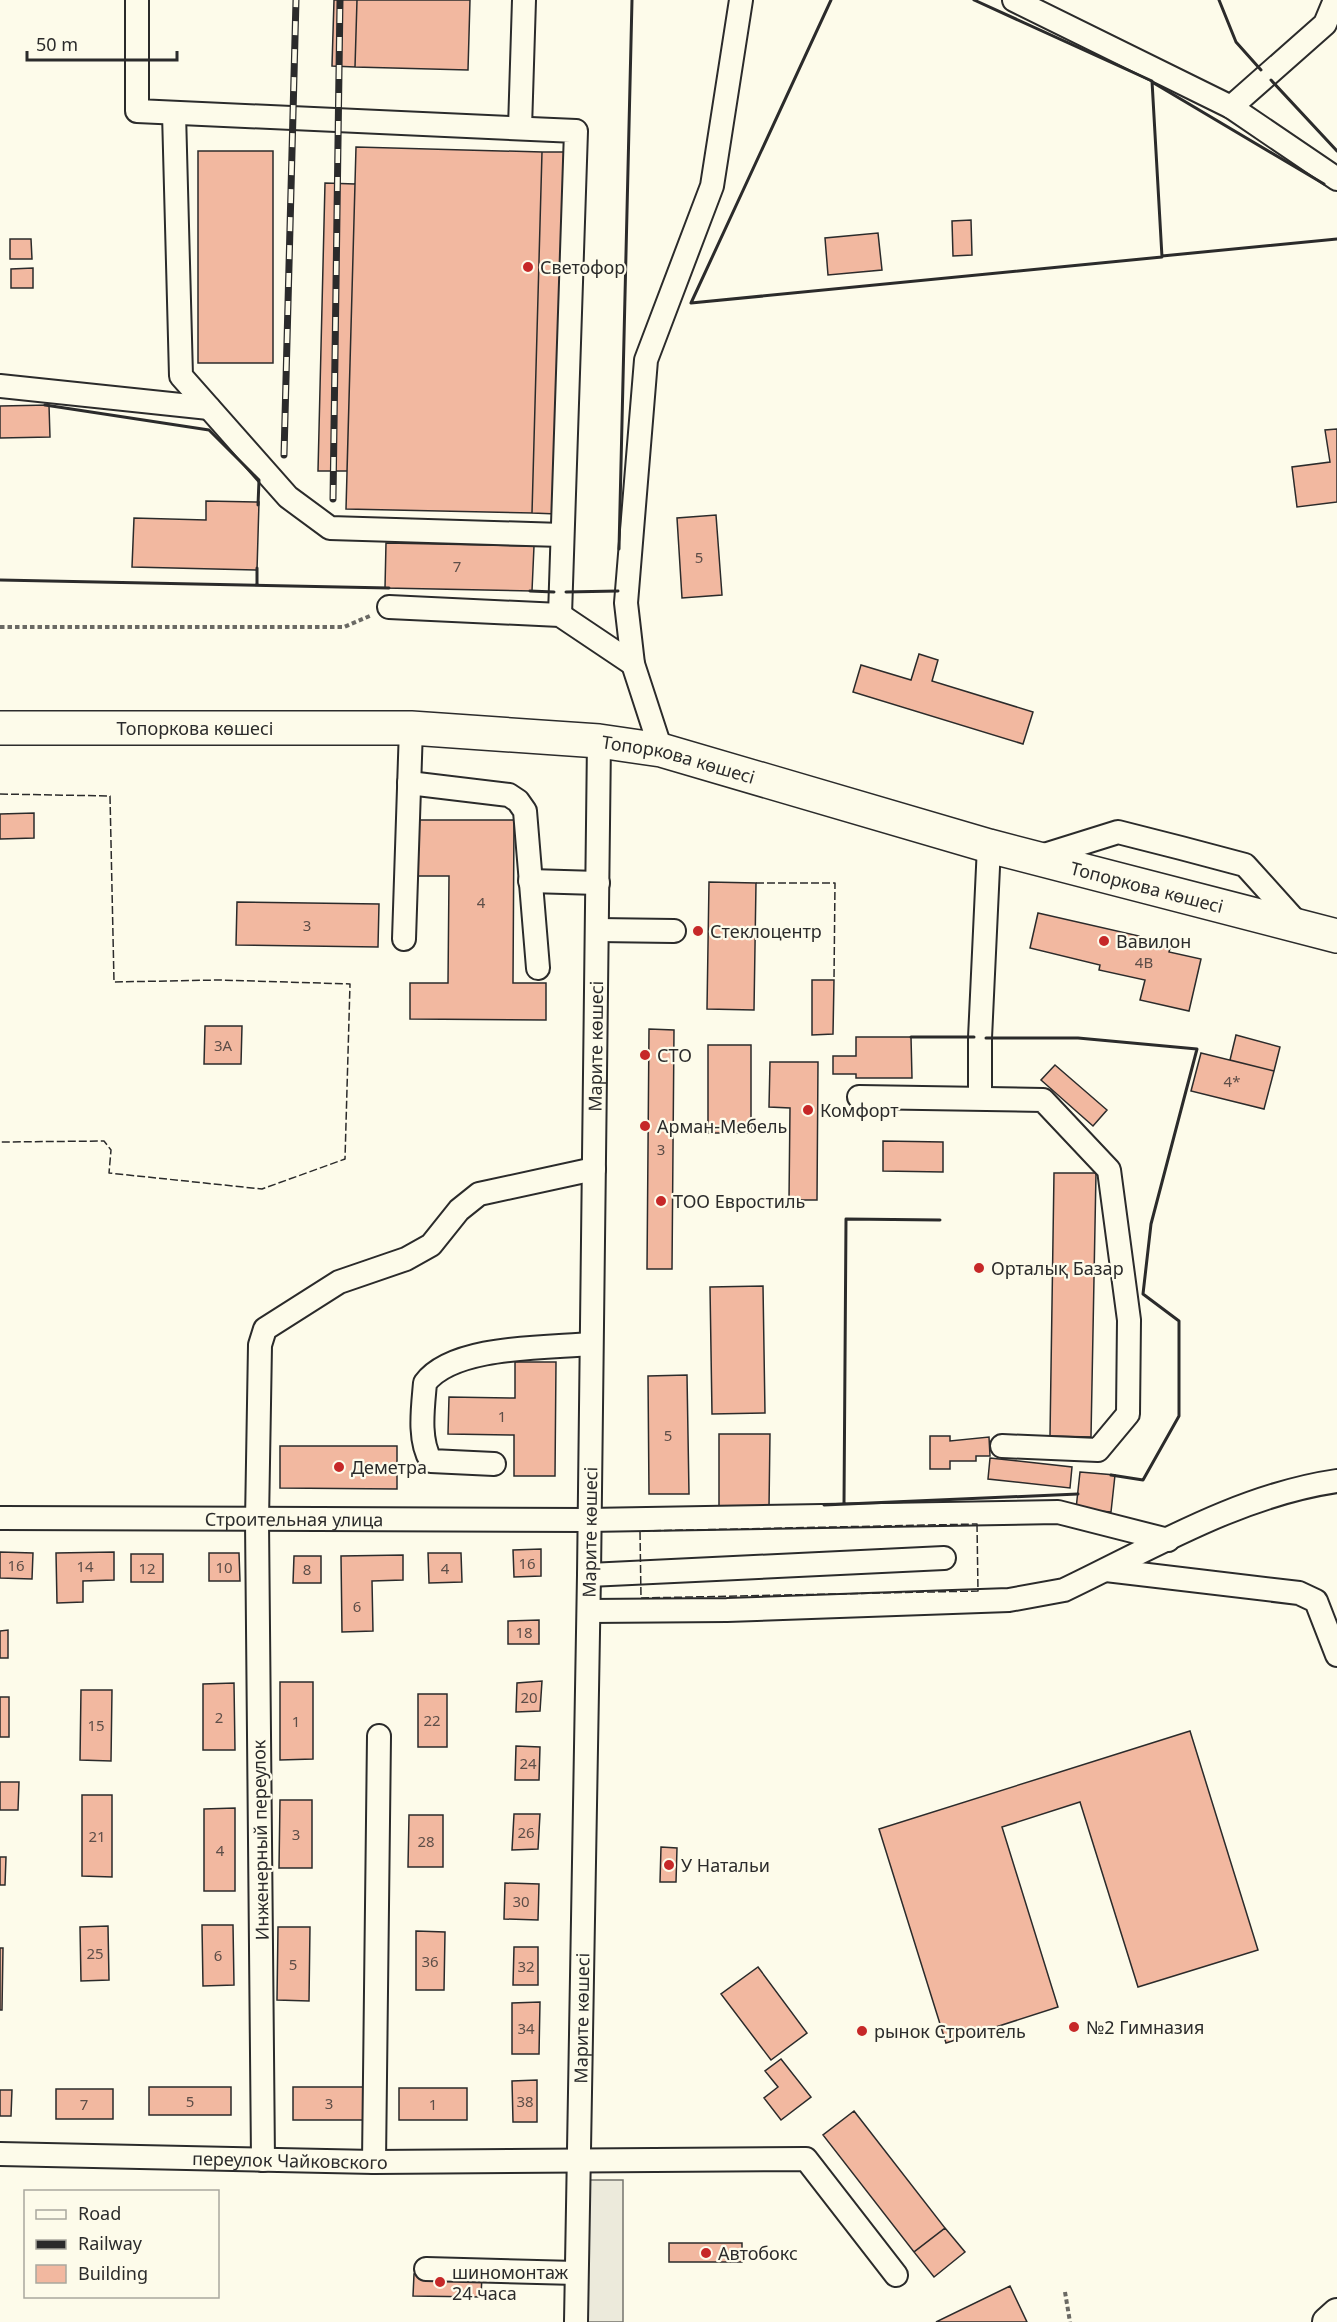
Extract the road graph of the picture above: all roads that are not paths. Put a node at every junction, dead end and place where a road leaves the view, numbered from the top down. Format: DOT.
graph roads {
  1 [pos="137,0"];
  2 [pos="524,0"];
  3 [pos="741,0"];
  4 [pos="1014,0"];
  5 [pos="1335,0"];
  6 [pos="1230,107"];
  7 [pos="174,113"];
  8 [pos="520,128"];
  9 [pos="1337,179"];
  10 [pos="0,386"];
  11 [pos="209,408"];
  12 [pos="562,535"];
  13 [pos="389,607"];
  14 [pos="560,615"];
  15 [pos="633,664"];
  16 [pos="0,728"];
  17 [pos="411,728"];
  18 [pos="599,741"];
  19 [pos="661,750"];
  20 [pos="410,783"];
  21 [pos="989,846"];
  22 [pos="1036,858"];
  23 [pos="531,880"];
  24 [pos="598,883"];
  25 [pos="1301,927"];
  26 [pos="598,930"];
  27 [pos="674,931"];
  28 [pos="1337,936"];
  29 [pos="404,939"];
  30 [pos="538,968"];
  31 [pos="859,1097"];
  32 [pos="980,1098"];
  33 [pos="594,1169"];
  34 [pos="591,1344"];
  35 [pos="1002,1446"];
  36 [pos="494,1464"];
  37 [pos="1337,1480"];
  38 [pos="0,1518"];
  39 [pos="588,1520"];
  40 [pos="257,1521"];
  41 [pos="1168,1540"];
  42 [pos="944,1558"];
  43 [pos="1106,1570"];
  44 [pos="589,1575"];
  45 [pos="588,1611"];
  46 [pos="1337,1655"];
  47 [pos="379,1736"];
  48 [pos="0,2154"];
  49 [pos="263,2160"];
  50 [pos="578,2160"];
  51 [pos="374,2162"];
  52 [pos="426,2269"];
  53 [pos="576,2273"];
  54 [pos="896,2276"];
  55 [pos="1337,2313"];
  56 [pos="576,2322"];
  57 [pos="1327,2322"];
  1 -- 7 [label="street"];
  2 -- 8 [label="street"];
  3 -- 15 [label="street"];
  4 -- 6 [label="street"];
  5 -- 6 [label="street"];
  6 -- 9 [label="street"];
  7 -- 8 [label="street"];
  7 -- 11 [label="street"];
  8 -- 12 [label="street"];
  10 -- 11 [label="street"];
  11 -- 12 [label="street"];
  12 -- 14 [label="street"];
  13 -- 14 [label="street"];
  14 -- 15 [label="street"];
  15 -- 19 [label="street"];
  16 -- 17 [label="highway, Топоркова көшесі"];
  17 -- 18 [label="highway, Топоркова көшесі"];
  17 -- 20 [label="street"];
  18 -- 19 [label="highway, Топоркова көшесі"];
  18 -- 24 [label="street, Марите көшесі"];
  19 -- 21 [label="highway, Топоркова көшесі"];
  20 -- 23 [label="street"];
  20 -- 29 [label="street"];
  21 -- 22 [label="highway, Топоркова көшесі"];
  21 -- 32 [label="street"];
  22 -- 25 [label="highway, Топоркова көшесі"];
  22 -- 25 [label="street"];
  23 -- 24 [label="street"];
  23 -- 30 [label="street"];
  24 -- 26 [label="street, Марите көшесі"];
  25 -- 28 [label="highway, Топоркова көшесі"];
  26 -- 27 [label="street"];
  26 -- 33 [label="street, Марите көшесі"];
  31 -- 32 [label="street"];
  32 -- 35 [label="street"];
  33 -- 34 [label="street, Марите көшесі"];
  33 -- 40 [label="street, Инженерный переулок"];
  34 -- 36 [label="street"];
  34 -- 39 [label="street, Марите көшесі"];
  37 -- 41 [label="street"];
  38 -- 40 [label="street, Строительная улица"];
  39 -- 40 [label="street, Строительная улица"];
  39 -- 41 [label="street, Строительная улица"];
  39 -- 44 [label="street, Марите көшесі"];
  40 -- 49 [label="street, Инженерный переулок"];
  41 -- 43 [label="street"];
  42 -- 44 [label="street"];
  43 -- 45 [label="street"];
  43 -- 46 [label="street"];
  44 -- 45 [label="street, Марите көшесі"];
  45 -- 50 [label="street, Марите көшесі"];
  47 -- 51 [label="street"];
  48 -- 49 [label="street, переулок Чайковского"];
  49 -- 51 [label="street, переулок Чайковского"];
  50 -- 51 [label="street, переулок Чайковского"];
  50 -- 53 [label="street, Марите көшесі"];
  50 -- 54 [label="street, переулок Чайковского"];
  52 -- 53 [label="street"];
  53 -- 56 [label="street, Марите көшесі"];
  55 -- 57 [label="main road"];
}
